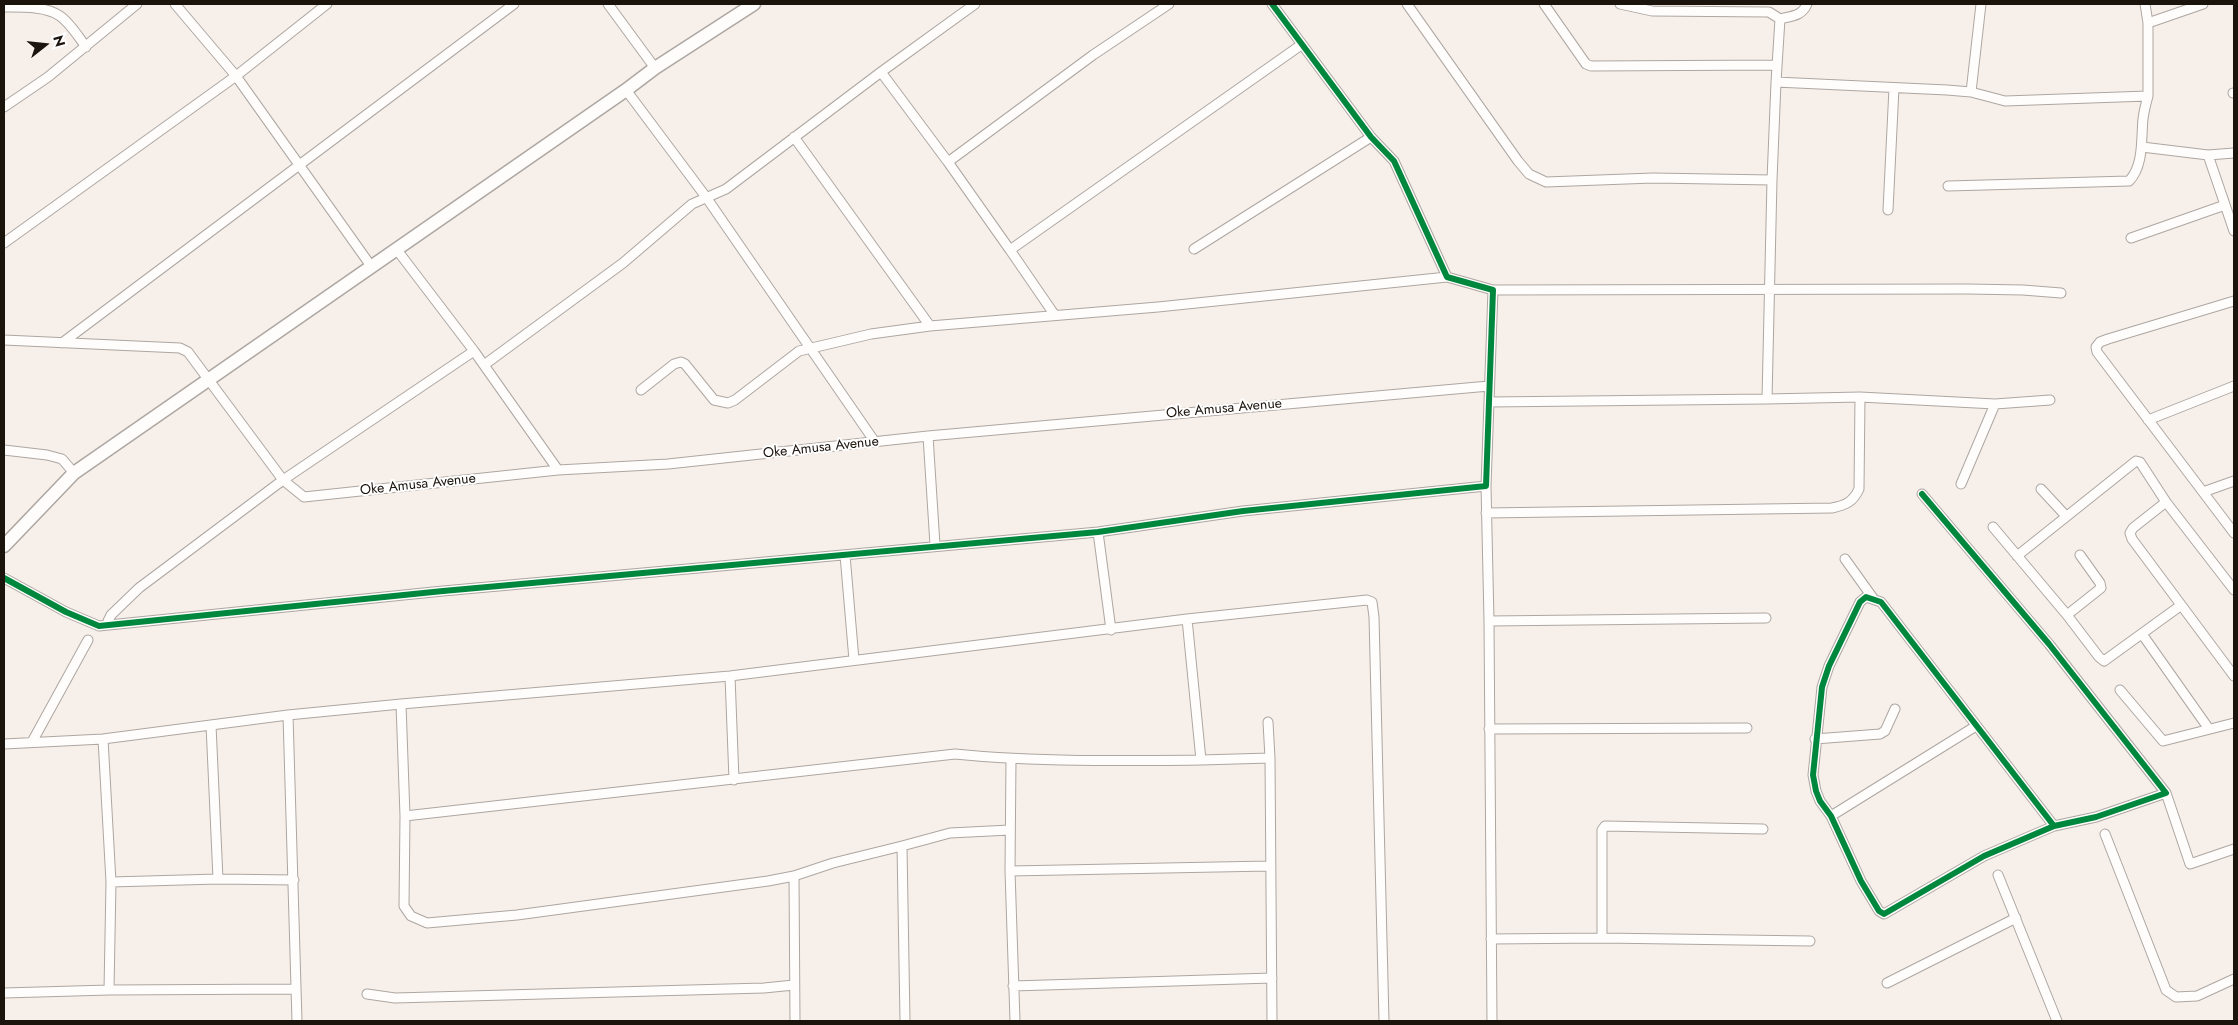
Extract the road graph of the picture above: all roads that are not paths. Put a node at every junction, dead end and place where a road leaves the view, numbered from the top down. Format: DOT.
graph roads {
  1 [pos="137,4"];
  2 [pos="175,4"];
  3 [pos="327,4"];
  4 [pos="514,4"];
  5 [pos="608,4"];
  6 [pos="754,4"];
  7 [pos="975,4"];
  8 [pos="1169,4"];
  9 [pos="1272,4"];
  10 [pos="1407,4"];
  11 [pos="1544,4"];
  12 [pos="1620,4"];
  13 [pos="1808,4"];
  14 [pos="1981,4"];
  15 [pos="2145,4"];
  16 [pos="2203,4"];
  17 [pos="4,7"];
  18 [pos="1780,19"];
  19 [pos="2148,23"];
  20 [pos="1301,45"];
  21 [pos="86,46"];
  22 [pos="1777,65"];
  23 [pos="655,68"];
  24 [pos="880,72"];
  25 [pos="236,76"];
  26 [pos="1776,82"];
  27 [pos="1894,88"];
  28 [pos="626,90"];
  29 [pos="1971,92"];
  30 [pos="2148,96"];
  31 [pos="4,107"];
  32 [pos="794,137"];
  33 [pos="1371,137"];
  34 [pos="2142,147"];
  35 [pos="2234,153"];
  36 [pos="2208,155"];
  37 [pos="948,162"];
  38 [pos="300,166"];
  39 [pos="1772,180"];
  40 [pos="1948,186"];
  41 [pos="706,197"];
  42 [pos="2225,205"];
  43 [pos="1888,210"];
  44 [pos="2234,231"];
  45 [pos="2131,238"];
  46 [pos="4,243"];
  47 [pos="1194,249"];
  48 [pos="397,250"];
  49 [pos="1010,250"];
  50 [pos="372,266"];
  51 [pos="1447,277"];
  52 [pos="1493,290"];
  53 [pos="1768,290"];
  54 [pos="2061,293"];
  55 [pos="2234,301"];
  56 [pos="1054,314"];
  57 [pos="930,326"];
  58 [pos="4,340"];
  59 [pos="62,343"];
  60 [pos="811,346"];
  61 [pos="474,351"];
  62 [pos="484,365"];
  63 [pos="209,381"];
  64 [pos="1489,386"];
  65 [pos="2234,386"];
  66 [pos="640,390"];
  67 [pos="1860,397"];
  68 [pos="1767,399"];
  69 [pos="2050,400"];
  70 [pos="1489,402"];
  71 [pos="1994,404"];
  72 [pos="2148,420"];
  73 [pos="928,436"];
  74 [pos="875,442"];
  75 [pos="4,450"];
  76 [pos="558,470"];
  77 [pos="74,473"];
  78 [pos="282,480"];
  79 [pos="2234,481"];
  80 [pos="1960,484"];
  81 [pos="1486,486"];
  82 [pos="2041,489"];
  83 [pos="2204,492"];
  84 [pos="1922,494"];
  85 [pos="2166,502"];
  86 [pos="1486,513"];
  87 [pos="2066,516"];
  88 [pos="1993,527"];
  89 [pos="1098,532"];
  90 [pos="2234,533"];
  91 [pos="935,545"];
  92 [pos="4,546"];
  93 [pos="845,555"];
  94 [pos="2080,555"];
  95 [pos="2017,556"];
  96 [pos="1845,559"];
  97 [pos="4,578"];
  98 [pos="2234,590"];
  99 [pos="1873,598"];
  100 [pos="2180,606"];
  101 [pos="2067,615"];
  102 [pos="1766,618"];
  103 [pos="1187,619"];
  104 [pos="1489,621"];
  105 [pos="108,625"];
  106 [pos="1111,630"];
  107 [pos="2142,634"];
  108 [pos="88,640"];
  109 [pos="854,660"];
  110 [pos="730,676"];
  111 [pos="2234,676"];
  112 [pos="2120,690"];
  113 [pos="401,704"];
  114 [pos="1895,709"];
  115 [pos="288,715"];
  116 [pos="1268,722"];
  117 [pos="2234,723"];
  118 [pos="210,725"];
  119 [pos="1976,726"];
  120 [pos="1747,728"];
  121 [pos="1489,729"];
  122 [pos="2209,729"];
  123 [pos="103,739"];
  124 [pos="1816,739"];
  125 [pos="32,742"];
  126 [pos="4,744"];
  127 [pos="1270,758"];
  128 [pos="1011,759"];
  129 [pos="1201,760"];
  130 [pos="734,780"];
  131 [pos="2166,793"];
  132 [pos="405,816"];
  133 [pos="1831,816"];
  134 [pos="2054,826"];
  135 [pos="1763,829"];
  136 [pos="1010,830"];
  137 [pos="2104,834"];
  138 [pos="902,846"];
  139 [pos="2234,849"];
  140 [pos="1269,866"];
  141 [pos="1010,871"];
  142 [pos="1998,875"];
  143 [pos="794,876"];
  144 [pos="218,879"];
  145 [pos="294,880"];
  146 [pos="111,882"];
  147 [pos="2016,918"];
  148 [pos="1602,938"];
  149 [pos="1491,939"];
  150 [pos="1810,942"];
  151 [pos="1272,978"];
  152 [pos="2234,979"];
  153 [pos="1887,984"];
  154 [pos="794,985"];
  155 [pos="1013,986"];
  156 [pos="296,989"];
  157 [pos="109,990"];
  158 [pos="4,993"];
  159 [pos="367,994"];
  160 [pos="297,1021"];
  161 [pos="795,1021"];
  162 [pos="905,1021"];
  163 [pos="1015,1021"];
  164 [pos="1272,1021"];
  165 [pos="1384,1021"];
  166 [pos="1492,1021"];
  167 [pos="2056,1021"];
  1 -- 21 [label="street"];
  2 -- 25 [label="street"];
  3 -- 25 [label="street"];
  4 -- 38 [label="street"];
  5 -- 23 [label="street"];
  6 -- 23 [label="street"];
  7 -- 24 [label="street"];
  8 -- 37 [label="street"];
  9 -- 20 [label="street"];
  10 -- 39 [label="street"];
  11 -- 22 [label="street"];
  12 -- 18 [label="street"];
  13 -- 18 [label="street"];
  14 -- 29 [label="street"];
  15 -- 19 [label="street"];
  16 -- 19 [label="street"];
  17 -- 21 [label="street"];
  18 -- 22 [label="street"];
  19 -- 30 [label="street"];
  20 -- 33 [label="street"];
  20 -- 49 [label="street"];
  21 -- 31 [label="street"];
  22 -- 26 [label="street"];
  23 -- 28 [label="street"];
  24 -- 32 [label="street"];
  24 -- 37 [label="street"];
  25 -- 38 [label="street"];
  25 -- 46 [label="street"];
  26 -- 27 [label="street"];
  26 -- 39 [label="street"];
  27 -- 29 [label="street"];
  27 -- 43 [label="street"];
  28 -- 41 [label="street"];
  28 -- 48 [label="street"];
  29 -- 30 [label="street"];
  30 -- 34 [label="street"];
  32 -- 41 [label="street"];
  32 -- 57 [label="street"];
  33 -- 47 [label="street"];
  33 -- 51 [label="street"];
  34 -- 36 [label="street"];
  34 -- 40 [label="street"];
  35 -- 36 [label="street"];
  36 -- 42 [label="street"];
  37 -- 49 [label="street"];
  38 -- 50 [label="street"];
  38 -- 59 [label="street"];
  39 -- 53 [label="street"];
  41 -- 60 [label="street"];
  41 -- 62 [label="street"];
  42 -- 44 [label="street"];
  42 -- 45 [label="street"];
  48 -- 50 [label="street"];
  48 -- 61 [label="street"];
  49 -- 56 [label="street"];
  50 -- 63 [label="street"];
  51 -- 52 [label="street"];
  51 -- 56 [label="street"];
  52 -- 53 [label="street"];
  52 -- 64 [label="street"];
  53 -- 54 [label="street"];
  53 -- 68 [label="street"];
  55 -- 72 [label="street"];
  56 -- 57 [label="street"];
  57 -- 60 [label="street"];
  58 -- 59 [label="street, Oke Amusa Avenue"];
  59 -- 63 [label="street, Oke Amusa Avenue"];
  60 -- 66 [label="street"];
  60 -- 74 [label="street"];
  61 -- 62 [label="street"];
  61 -- 78 [label="street"];
  62 -- 76 [label="street"];
  63 -- 77 [label="street"];
  63 -- 78 [label="street, Oke Amusa Avenue"];
  64 -- 70 [label="street"];
  64 -- 73 [label="street, Oke Amusa Avenue"];
  65 -- 72 [label="street"];
  67 -- 68 [label="street"];
  67 -- 71 [label="street"];
  67 -- 86 [label="street"];
  68 -- 70 [label="street"];
  69 -- 71 [label="street"];
  70 -- 81 [label="street"];
  71 -- 80 [label="street"];
  72 -- 83 [label="street"];
  73 -- 74 [label="street, Oke Amusa Avenue"];
  73 -- 91 [label="street"];
  74 -- 76 [label="street, Oke Amusa Avenue"];
  75 -- 77 [label="street"];
  76 -- 78 [label="street, Oke Amusa Avenue"];
  77 -- 92 [label="street"];
  78 -- 105 [label="street"];
  79 -- 83 [label="street"];
  81 -- 86 [label="street"];
  81 -- 89 [label="street"];
  82 -- 87 [label="street"];
  83 -- 90 [label="street"];
  84 -- 131 [label="street"];
  85 -- 87 [label="street"];
  85 -- 98 [label="street"];
  85 -- 100 [label="street"];
  86 -- 104 [label="street"];
  87 -- 95 [label="street"];
  88 -- 95 [label="street"];
  89 -- 91 [label="street"];
  89 -- 106 [label="street"];
  91 -- 93 [label="street"];
  93 -- 105 [label="street"];
  93 -- 109 [label="street"];
  94 -- 101 [label="street"];
  95 -- 101 [label="street"];
  96 -- 99 [label="street"];
  97 -- 105 [label="street"];
  99 -- 119 [label="street"];
  99 -- 124 [label="street"];
  100 -- 107 [label="street"];
  100 -- 111 [label="street"];
  101 -- 107 [label="street"];
  102 -- 104 [label="street"];
  103 -- 106 [label="street"];
  103 -- 129 [label="street"];
  103 -- 165 [label="street"];
  104 -- 121 [label="street"];
  106 -- 109 [label="street"];
  107 -- 122 [label="street"];
  108 -- 125 [label="street"];
  109 -- 110 [label="street"];
  110 -- 113 [label="street"];
  110 -- 130 [label="street"];
  112 -- 122 [label="street"];
  113 -- 115 [label="street"];
  113 -- 132 [label="street"];
  114 -- 124 [label="street"];
  115 -- 118 [label="street"];
  115 -- 145 [label="street"];
  116 -- 127 [label="street"];
  117 -- 122 [label="street"];
  118 -- 123 [label="street"];
  118 -- 144 [label="street"];
  119 -- 133 [label="street"];
  119 -- 134 [label="street"];
  120 -- 121 [label="street"];
  121 -- 149 [label="street"];
  123 -- 125 [label="street"];
  123 -- 146 [label="street"];
  124 -- 133 [label="street"];
  125 -- 126 [label="street"];
  127 -- 129 [label="street"];
  127 -- 140 [label="street"];
  128 -- 129 [label="street"];
  128 -- 130 [label="street"];
  128 -- 136 [label="street"];
  130 -- 132 [label="street"];
  131 -- 134 [label="street"];
  131 -- 139 [label="street"];
  132 -- 143 [label="street"];
  133 -- 134 [label="street"];
  135 -- 148 [label="street"];
  136 -- 138 [label="street"];
  136 -- 141 [label="street"];
  137 -- 152 [label="street"];
  138 -- 143 [label="street"];
  138 -- 162 [label="street"];
  140 -- 141 [label="street"];
  140 -- 151 [label="street"];
  141 -- 155 [label="street"];
  142 -- 147 [label="street"];
  143 -- 154 [label="street"];
  144 -- 145 [label="street"];
  144 -- 146 [label="street"];
  145 -- 156 [label="street"];
  146 -- 157 [label="street"];
  147 -- 153 [label="street"];
  147 -- 167 [label="street"];
  148 -- 149 [label="street"];
  148 -- 150 [label="street"];
  149 -- 166 [label="street"];
  151 -- 155 [label="street"];
  151 -- 164 [label="street"];
  154 -- 159 [label="street"];
  154 -- 161 [label="street"];
  155 -- 163 [label="street"];
  156 -- 157 [label="street"];
  156 -- 160 [label="street"];
  157 -- 158 [label="street"];
}
